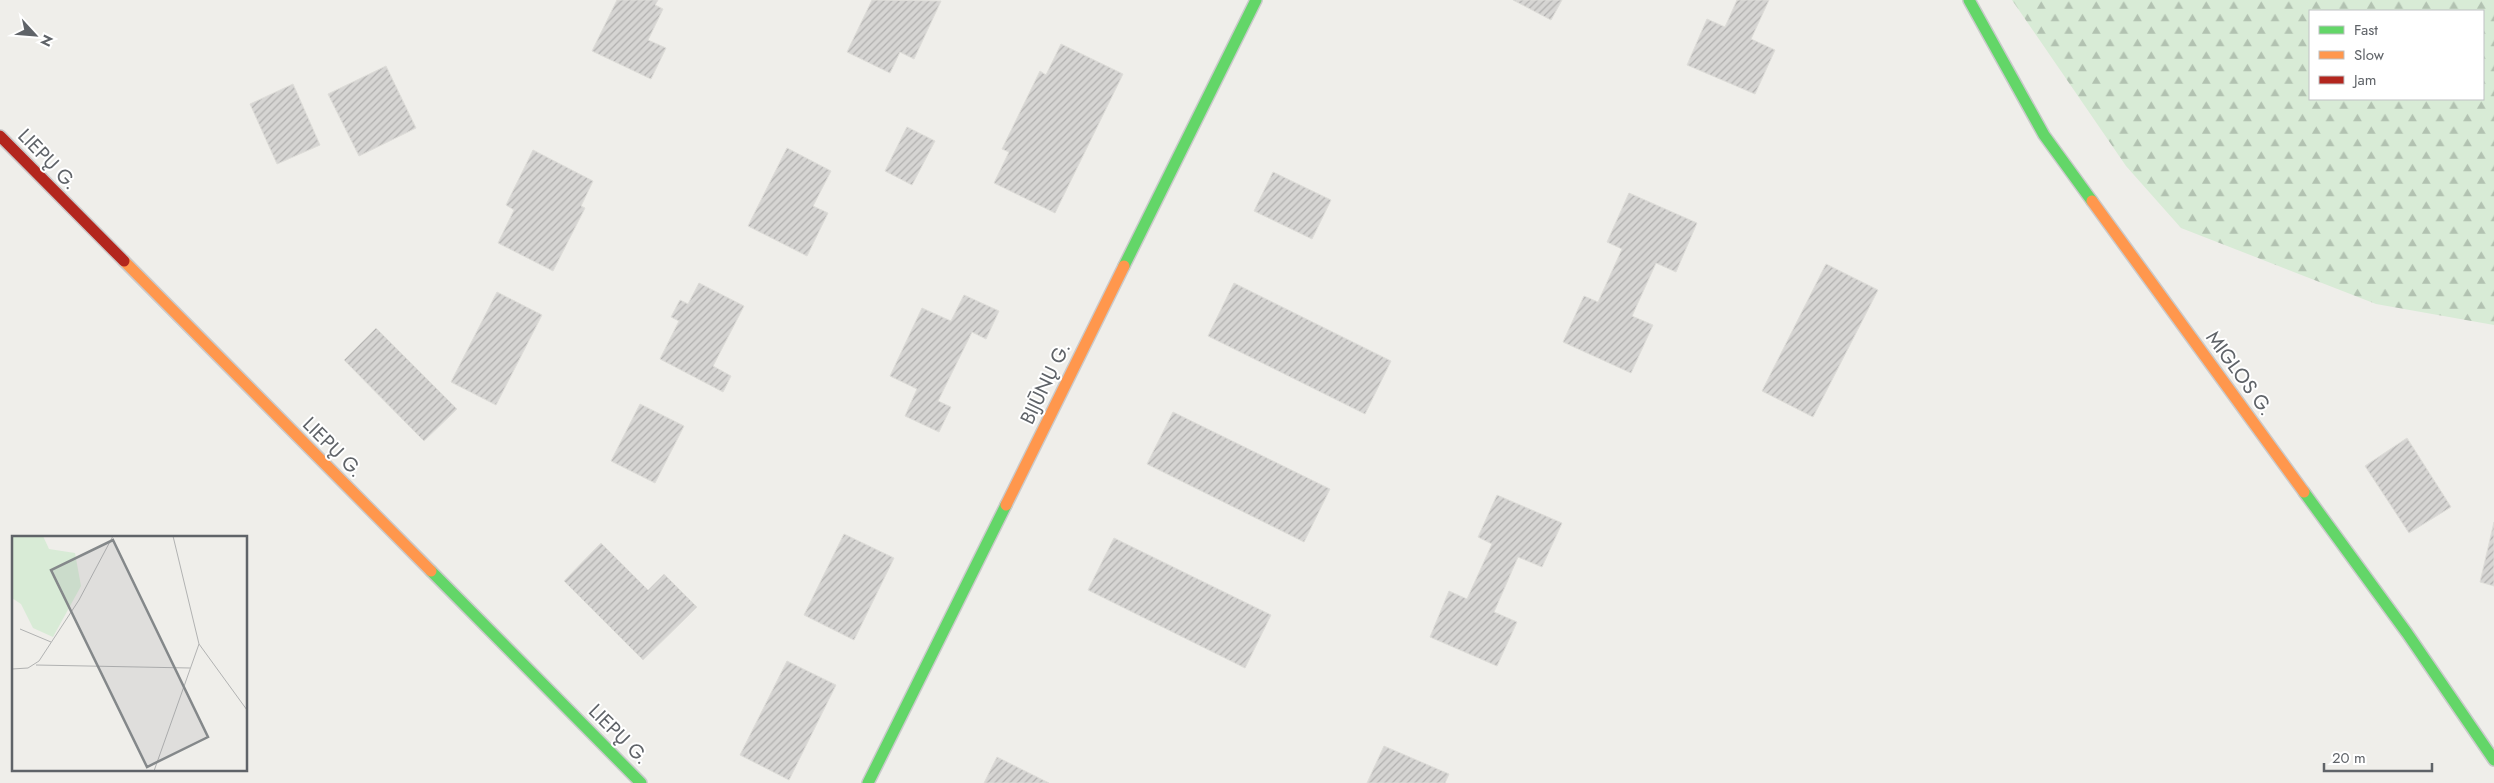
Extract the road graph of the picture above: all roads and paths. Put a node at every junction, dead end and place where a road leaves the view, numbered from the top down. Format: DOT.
graph roads {
  1 [pos="1256,0"];
  2 [pos="1969,0"];
  3 [pos="0,136"];
  4 [pos="2494,760"];
  5 [pos="641,783"];
  6 [pos="868,783"];
  1 -- 6 [label="street, BIJŪNŲ G."];
  2 -- 4 [label="street, MIGLOS G."];
  3 -- 5 [label="street, LIEPŲ G."];
}
